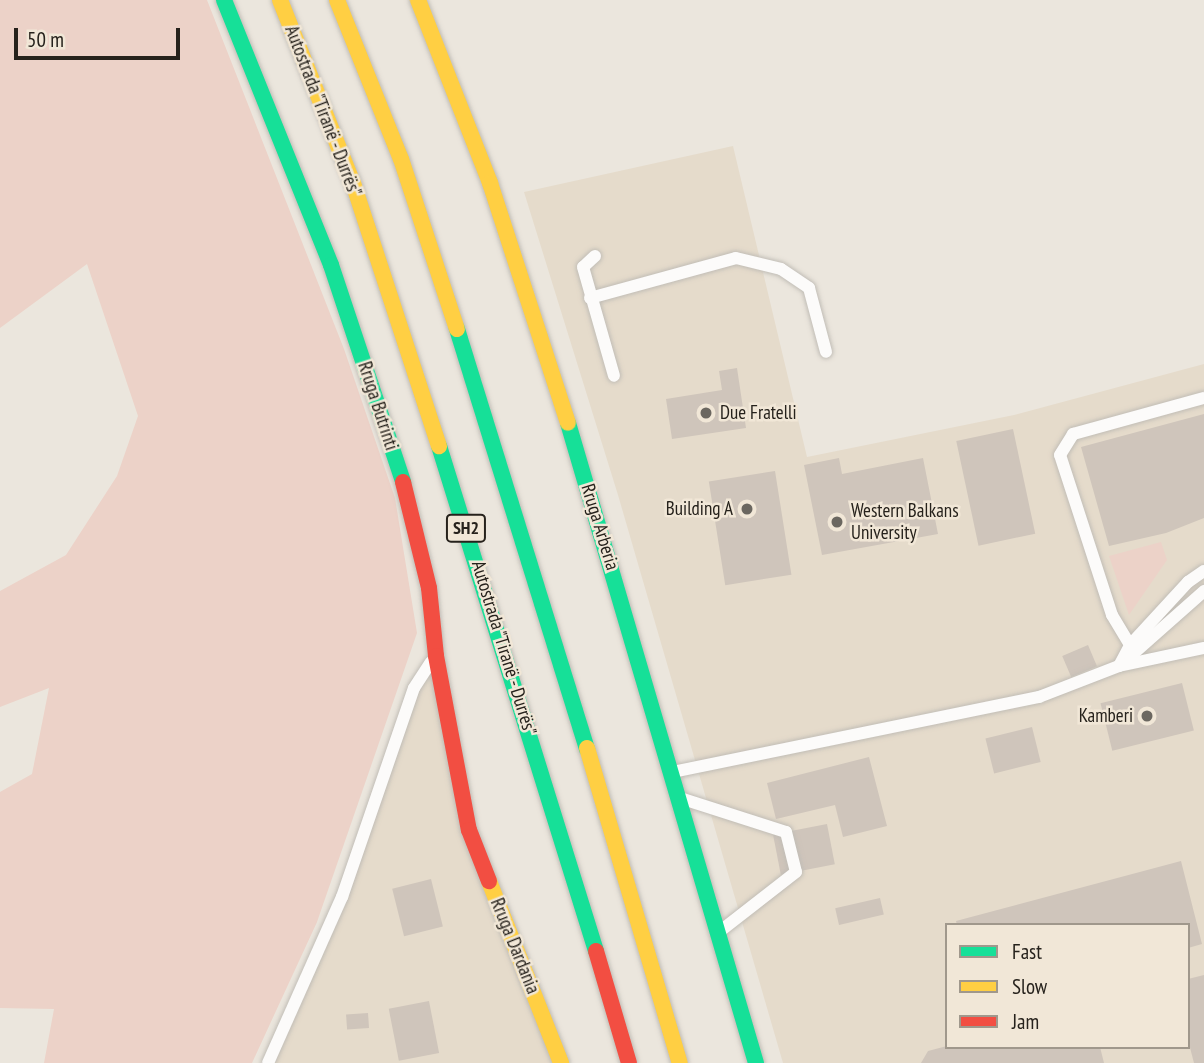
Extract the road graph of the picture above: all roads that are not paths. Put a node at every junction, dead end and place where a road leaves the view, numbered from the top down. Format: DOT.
graph roads {
  1 [pos="224,0"];
  2 [pos="281,0"];
  3 [pos="337,0"];
  4 [pos="418,0"];
  5 [pos="595,256"];
  6 [pos="590,298"];
  7 [pos="826,352"];
  8 [pos="614,376"];
  9 [pos="1204,398"];
  10 [pos="1204,571"];
  11 [pos="1204,591"];
  12 [pos="1129,645"];
  13 [pos="1204,648"];
  14 [pos="436,656"];
  15 [pos="1119,666"];
  16 [pos="673,772"];
  17 [pos="680,798"];
  18 [pos="469,830"];
  19 [pos="719,933"];
  20 [pos="268,1063"];
  21 [pos="561,1063"];
  22 [pos="629,1063"];
  23 [pos="680,1063"];
  24 [pos="756,1063"];
  1 -- 14 [label="main road, Rruga Butrinti"];
  2 -- 22 [label="main road, Autostrada \"Tiranë - Durrës\" / SH2"];
  3 -- 23 [label="main road, SH2"];
  4 -- 16 [label="main road, Rruga Arberia"];
  5 -- 6 [label="lane"];
  6 -- 7 [label="lane"];
  6 -- 8 [label="lane"];
  9 -- 12 [label="lane"];
  10 -- 12 [label="lane"];
  11 -- 15 [label="lane"];
  12 -- 15 [label="lane"];
  13 -- 15 [label="lane"];
  14 -- 18 [label="main road, Rruga Butrinti"];
  14 -- 20 [label="lane"];
  15 -- 16 [label="lane"];
  16 -- 17 [label="main road, Rruga Arberia"];
  17 -- 19 [label="main road, Rruga Arberia"];
  17 -- 19 [label="lane"];
  18 -- 21 [label="main road, Rruga Dardania"];
  19 -- 24 [label="main road, Rruga Arberia"];
}
